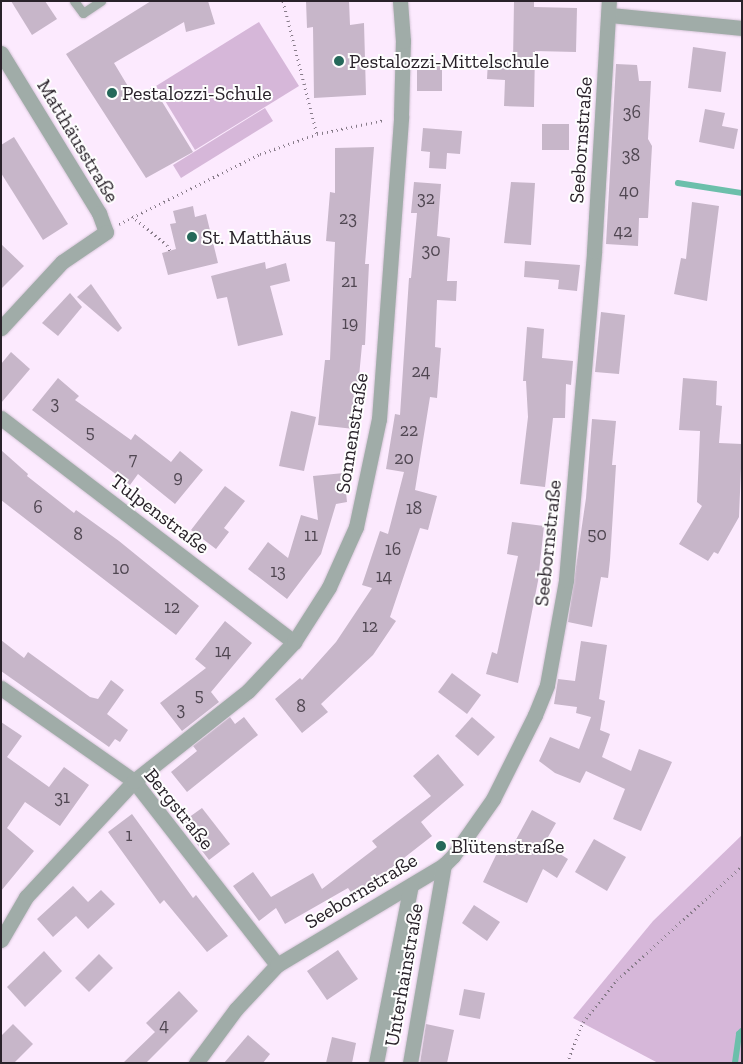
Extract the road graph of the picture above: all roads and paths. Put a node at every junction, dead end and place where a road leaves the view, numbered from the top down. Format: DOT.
graph roads {
  1 [pos="74,1"];
  2 [pos="101,1"];
  3 [pos="283,1"];
  4 [pos="400,1"];
  5 [pos="609,8"];
  6 [pos="742,28"];
  7 [pos="1,53"];
  8 [pos="401,116"];
  9 [pos="317,134"];
  10 [pos="132,216"];
  11 [pos="106,232"];
  12 [pos="170,251"];
  13 [pos="1,328"];
  14 [pos="1,418"];
  15 [pos="294,642"];
  16 [pos="1,688"];
  17 [pos="134,781"];
  18 [pos="444,865"];
  19 [pos="742,866"];
  20 [pos="411,885"];
  21 [pos="1,940"];
  22 [pos="277,965"];
  23 [pos="196,1063"];
  24 [pos="376,1063"];
  25 [pos="410,1063"];
  26 [pos="567,1063"];
  1 -- 2 [label="lane"];
  3 -- 9 [label="path"];
  4 -- 8 [label="street, Sonnenstraße"];
  5 -- 6 [label="street"];
  5 -- 18 [label="street, Seebornstraße"];
  7 -- 11 [label="street, Matthäusstraße"];
  8 -- 9 [label="path"];
  8 -- 15 [label="street, Sonnenstraße"];
  9 -- 10 [label="path"];
  10 -- 11 [label="path"];
  10 -- 12 [label="path"];
  11 -- 13 [label="street, Matthäusstraße"];
  14 -- 15 [label="street, Tulpenstraße"];
  15 -- 17 [label="street, Sonnenstraße"];
  16 -- 17 [label="street, Bergstraße"];
  17 -- 21 [label="street, Sonnenstraße"];
  17 -- 22 [label="street, Bergstraße"];
  18 -- 20 [label="street, Seebornstraße"];
  18 -- 25 [label="street, Unterhainstraße"];
  19 -- 26 [label="path"];
  20 -- 22 [label="street, Seebornstraße"];
  20 -- 24 [label="street"];
  22 -- 23 [label="street"];
}
